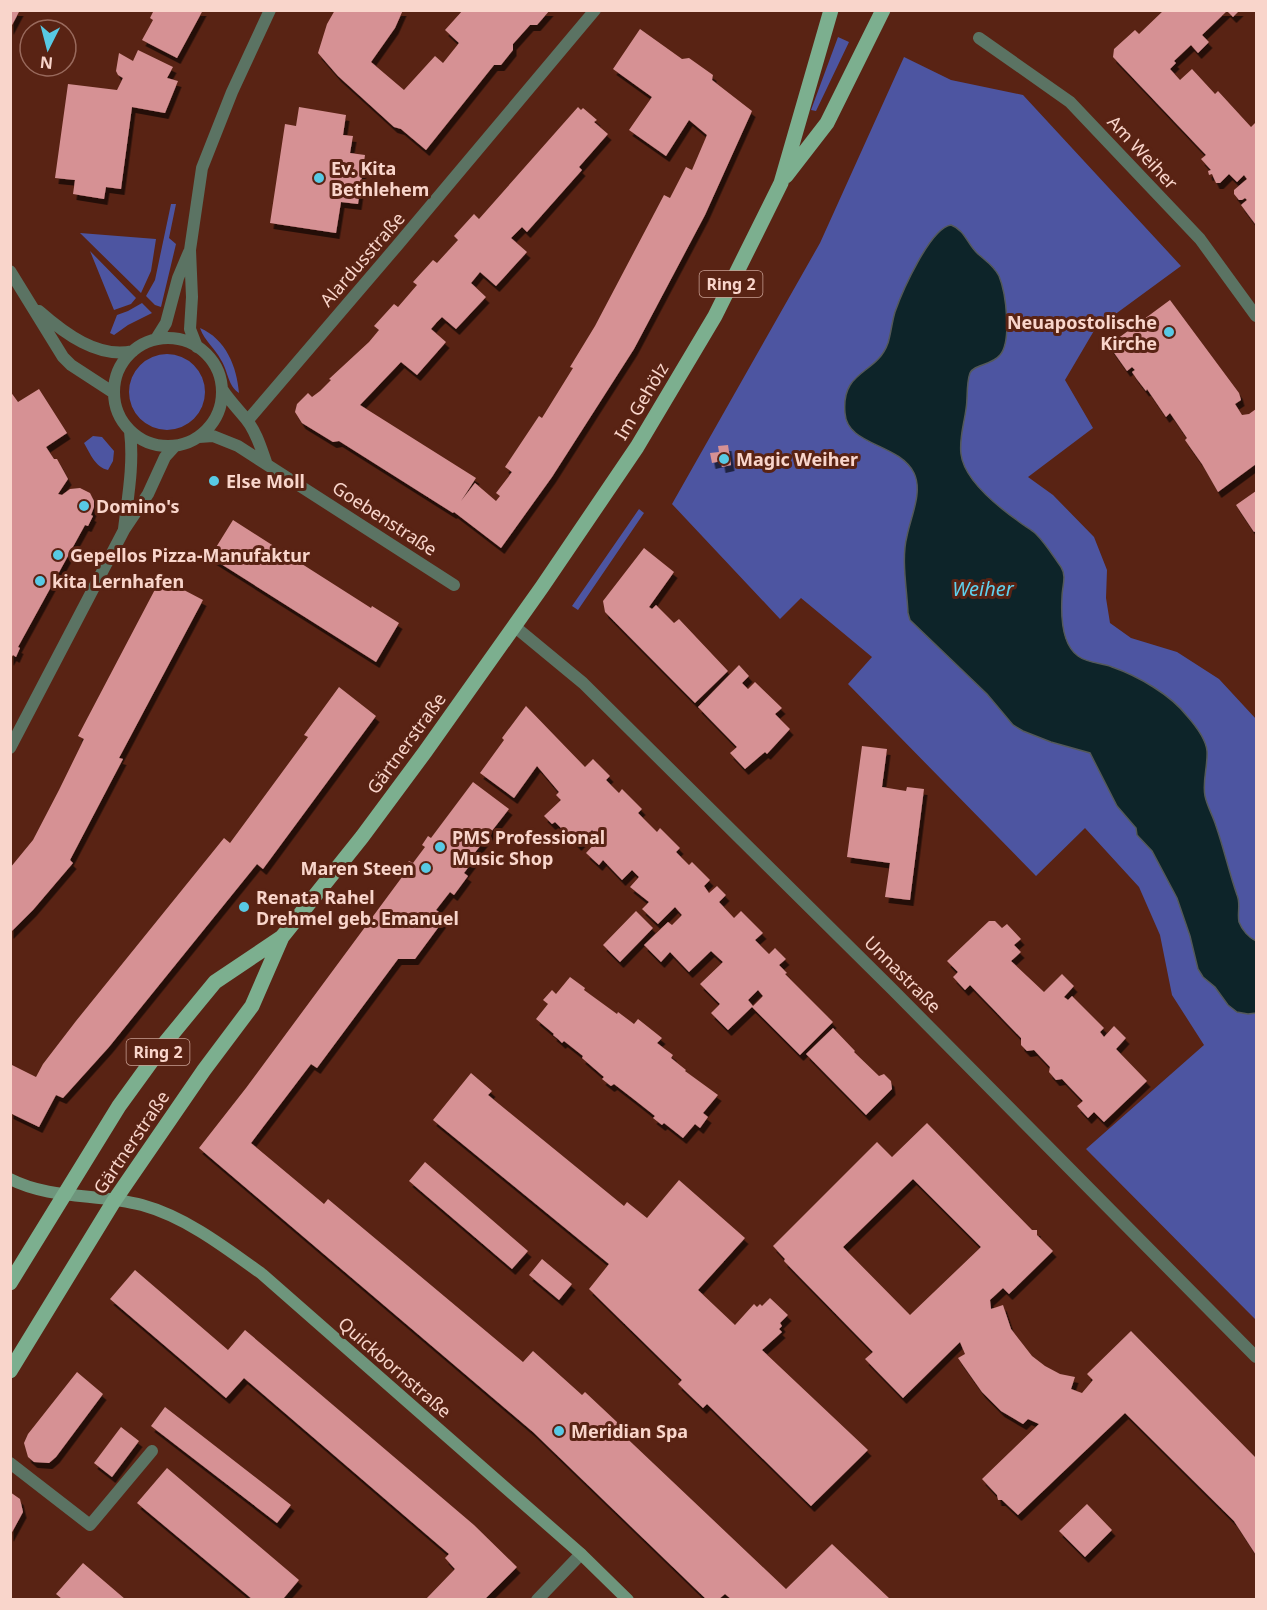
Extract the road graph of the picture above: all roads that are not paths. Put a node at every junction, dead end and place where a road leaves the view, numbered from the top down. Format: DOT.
graph roads {
  1 [pos="270,10"];
  2 [pos="595,10"];
  3 [pos="831,10"];
  4 [pos="883,10"];
  5 [pos="979,38"];
  6 [pos="781,183"];
  7 [pos="190,250"];
  8 [pos="10,271"];
  9 [pos="31,304"];
  10 [pos="1257,316"];
  11 [pos="156,339"];
  12 [pos="197,347"];
  13 [pos="134,351"];
  14 [pos="222,389"];
  15 [pos="114,393"];
  16 [pos="248,420"];
  17 [pos="130,431"];
  18 [pos="199,437"];
  19 [pos="175,446"];
  20 [pos="266,462"];
  21 [pos="124,530"];
  22 [pos="454,585"];
  23 [pos="514,626"];
  24 [pos="10,748"];
  25 [pos="282,937"];
  26 [pos="10,1179"];
  27 [pos="63,1194"];
  28 [pos="114,1201"];
  29 [pos="10,1283"];
  30 [pos="1257,1358"];
  31 [pos="10,1371"];
  32 [pos="152,1451"];
  33 [pos="10,1463"];
  34 [pos="581,1554"];
  35 [pos="537,1599"];
  36 [pos="628,1599"];
  1 -- 7 [label="street"];
  2 -- 16 [label="street, Alardusstraße"];
  3 -- 6 [label="main road, Im Gehölz / Ring 2"];
  4 -- 6 [label="main road, Im Gehölz / Ring 2"];
  5 -- 10 [label="street, Am Weiher"];
  6 -- 23 [label="main road, Im Gehölz / Ring 2"];
  7 -- 11 [label="street"];
  7 -- 12 [label="street"];
  8 -- 9 [label="street"];
  9 -- 13 [label="street"];
  9 -- 15 [label="street"];
  11 -- 12 [label="street"];
  11 -- 13 [label="street"];
  12 -- 14 [label="street"];
  13 -- 15 [label="street"];
  14 -- 16 [label="street"];
  14 -- 18 [label="street"];
  15 -- 17 [label="street"];
  16 -- 20 [label="street"];
  17 -- 19 [label="street"];
  17 -- 21 [label="street"];
  18 -- 19 [label="street"];
  18 -- 20 [label="street, Goebenstraße"];
  19 -- 21 [label="street"];
  20 -- 22 [label="street, Goebenstraße"];
  21 -- 24 [label="street"];
  23 -- 25 [label="main road, Gärtnerstraße / Ring 2"];
  23 -- 30 [label="street, Unnastraße"];
  25 -- 27 [label="main road, Gärtnerstraße / Ring 2"];
  25 -- 28 [label="main road, Gärtnerstraße / Ring 2"];
  26 -- 27 [label="street, Quickbornstraße"];
  27 -- 28 [label="street, Quickbornstraße"];
  27 -- 29 [label="main road, Gärtnerstraße / Ring 2"];
  28 -- 31 [label="main road, Gärtnerstraße / Ring 2"];
  28 -- 34 [label="street, Quickbornstraße"];
  32 -- 33 [label="street"];
  34 -- 35 [label="street"];
  34 -- 36 [label="street, Quickbornstraße"];
}
